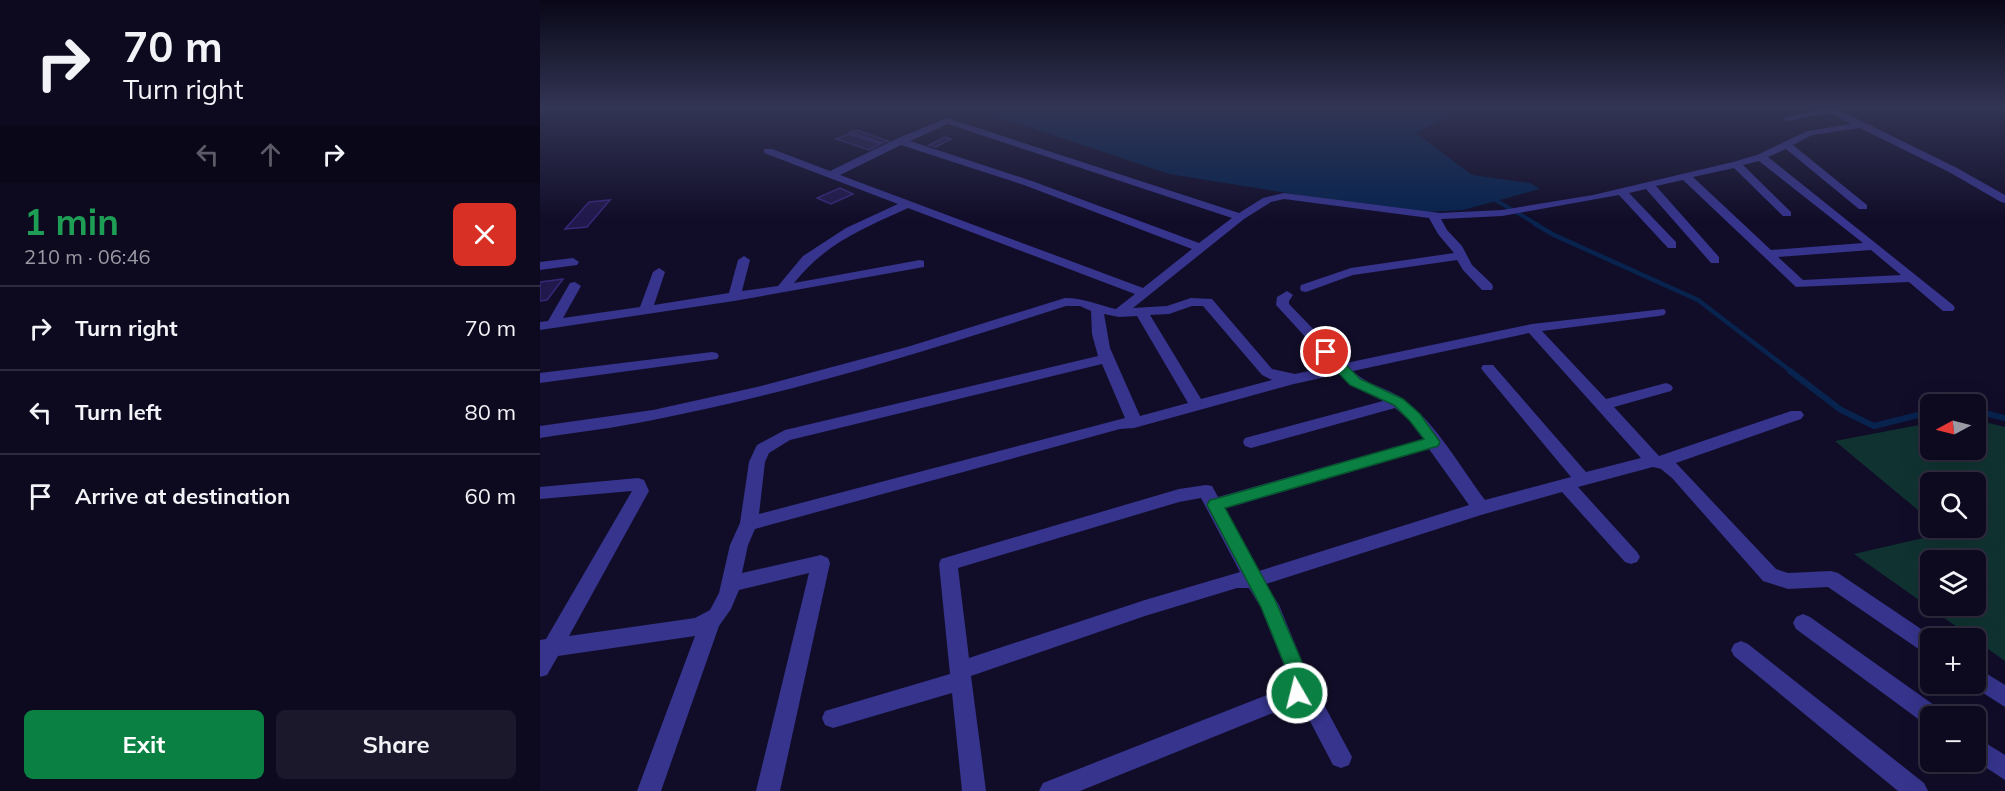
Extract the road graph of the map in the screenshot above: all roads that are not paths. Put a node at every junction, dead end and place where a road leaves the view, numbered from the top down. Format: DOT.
graph roads {
  1 [pos="891,145"];
  2 [pos="911,145"];
  3 [pos="1020,145"];
  4 [pos="1787,145"];
  5 [pos="1902,145"];
  6 [pos="768,151"];
  7 [pos="1761,157"];
  8 [pos="1736,164"];
  9 [pos="835,174"];
  10 [pos="1685,176"];
  11 [pos="1649,184"];
  12 [pos="1620,191"];
  13 [pos="2005,200"];
  14 [pos="909,203"];
  15 [pos="1863,207"];
  16 [pos="1432,214"];
  17 [pos="1787,214"];
  18 [pos="1240,217"];
  19 [pos="1672,245"];
  20 [pos="1874,246"];
  21 [pos="1201,248"];
  22 [pos="1768,254"];
  23 [pos="1461,256"];
  24 [pos="744,260"];
  25 [pos="1715,260"];
  26 [pos="573,262"];
  27 [pos="920,264"];
  28 [pos="540,266"];
  29 [pos="658,272"];
  30 [pos="1912,278"];
  31 [pos="575,286"];
  32 [pos="1487,287"];
  33 [pos="1306,288"];
  34 [pos="782,289"];
  35 [pos="1144,293"];
  36 [pos="1287,295"];
  37 [pos="734,297"];
  38 [pos="1948,308"];
  39 [pos="1098,309"];
  40 [pos="645,310"];
  41 [pos="1141,312"];
  42 [pos="1659,312"];
  43 [pos="1119,313"];
  44 [pos="546,325"];
  45 [pos="1532,328"];
  46 [pos="711,356"];
  47 [pos="1107,358"];
  48 [pos="1340,368"];
  49 [pos="1488,368"];
  50 [pos="540,378"];
  51 [pos="1295,379"];
  52 [pos="1666,387"];
  53 [pos="1398,402"];
  54 [pos="1603,405"];
  55 [pos="1198,407"];
  56 [pos="1796,415"];
  57 [pos="1134,423"];
  58 [pos="540,432"];
  59 [pos="1251,442"];
  60 [pos="1433,442"];
  61 [pos="1659,461"];
  62 [pos="1573,481"];
  63 [pos="540,493"];
  64 [pos="1215,505"];
  65 [pos="1481,508"];
  66 [pos="749,524"];
  67 [pos="1631,558"];
  68 [pos="1254,580"];
  69 [pos="730,584"];
  70 [pos="711,620"];
  71 [pos="1803,623"];
  72 [pos="1920,639"];
  73 [pos="546,648"];
  74 [pos="1741,650"];
  75 [pos="540,668"];
  76 [pos="960,676"];
  77 [pos="1299,678"];
  78 [pos="1986,683"];
  79 [pos="2005,697"];
  80 [pos="1920,708"];
  81 [pos="833,718"];
  82 [pos="1986,756"];
  83 [pos="1341,757"];
  84 [pos="2005,770"];
  85 [pos="649,791"];
  86 [pos="768,791"];
  87 [pos="974,791"];
  88 [pos="1051,791"];
  89 [pos="1916,791"];
  1 -- 9 [label="street"];
  2 -- 21 [label="street"];
  3 -- 18 [label="street"];
  4 -- 7 [label="street"];
  4 -- 15 [label="street"];
  5 -- 13 [label="street"];
  6 -- 9 [label="street"];
  7 -- 8 [label="street"];
  7 -- 20 [label="street"];
  8 -- 10 [label="street"];
  8 -- 17 [label="street"];
  9 -- 14 [label="street"];
  10 -- 11 [label="street"];
  10 -- 22 [label="street"];
  11 -- 12 [label="street"];
  11 -- 25 [label="street"];
  12 -- 16 [label="street"];
  12 -- 19 [label="street"];
  14 -- 34 [label="street"];
  14 -- 35 [label="street"];
  16 -- 18 [label="street"];
  16 -- 23 [label="street"];
  18 -- 21 [label="street"];
  20 -- 22 [label="street"];
  20 -- 30 [label="street"];
  21 -- 35 [label="street"];
  22 -- 30 [label="street"];
  23 -- 32 [label="street"];
  23 -- 33 [label="street"];
  24 -- 37 [label="street"];
  26 -- 28 [label="street"];
  27 -- 34 [label="street"];
  29 -- 40 [label="street"];
  30 -- 38 [label="street"];
  31 -- 44 [label="street"];
  34 -- 37 [label="street"];
  35 -- 43 [label="street"];
  36 -- 48 [label="street"];
  37 -- 40 [label="street"];
  39 -- 43 [label="street"];
  39 -- 47 [label="street"];
  39 -- 58 [label="street"];
  40 -- 44 [label="street"];
  41 -- 43 [label="street"];
  41 -- 51 [label="street"];
  41 -- 55 [label="street"];
  42 -- 45 [label="street"];
  45 -- 48 [label="street"];
  45 -- 54 [label="street"];
  46 -- 50 [label="street"];
  47 -- 57 [label="street"];
  47 -- 66 [label="street"];
  48 -- 51 [label="street"];
  48 -- 53 [label="street"];
  49 -- 62 [label="street"];
  51 -- 55 [label="street"];
  52 -- 54 [label="street"];
  53 -- 59 [label="street"];
  53 -- 60 [label="street"];
  54 -- 61 [label="street"];
  55 -- 57 [label="street"];
  56 -- 61 [label="street"];
  57 -- 66 [label="street"];
  60 -- 64 [label="street"];
  60 -- 65 [label="street"];
  61 -- 62 [label="street"];
  61 -- 72 [label="street"];
  62 -- 65 [label="street"];
  62 -- 67 [label="street"];
  63 -- 73 [label="street"];
  64 -- 68 [label="street"];
  64 -- 76 [label="street"];
  65 -- 68 [label="street"];
  66 -- 69 [label="street"];
  68 -- 76 [label="street"];
  68 -- 77 [label="street"];
  69 -- 70 [label="street"];
  69 -- 86 [label="street"];
  70 -- 73 [label="street"];
  70 -- 85 [label="street"];
  71 -- 80 [label="street"];
  73 -- 75 [label="street"];
  74 -- 89 [label="street"];
  76 -- 81 [label="street"];
  76 -- 87 [label="street"];
  77 -- 83 [label="street"];
  77 -- 88 [label="street"];
  78 -- 79 [label="street"];
  82 -- 84 [label="street"];
}
